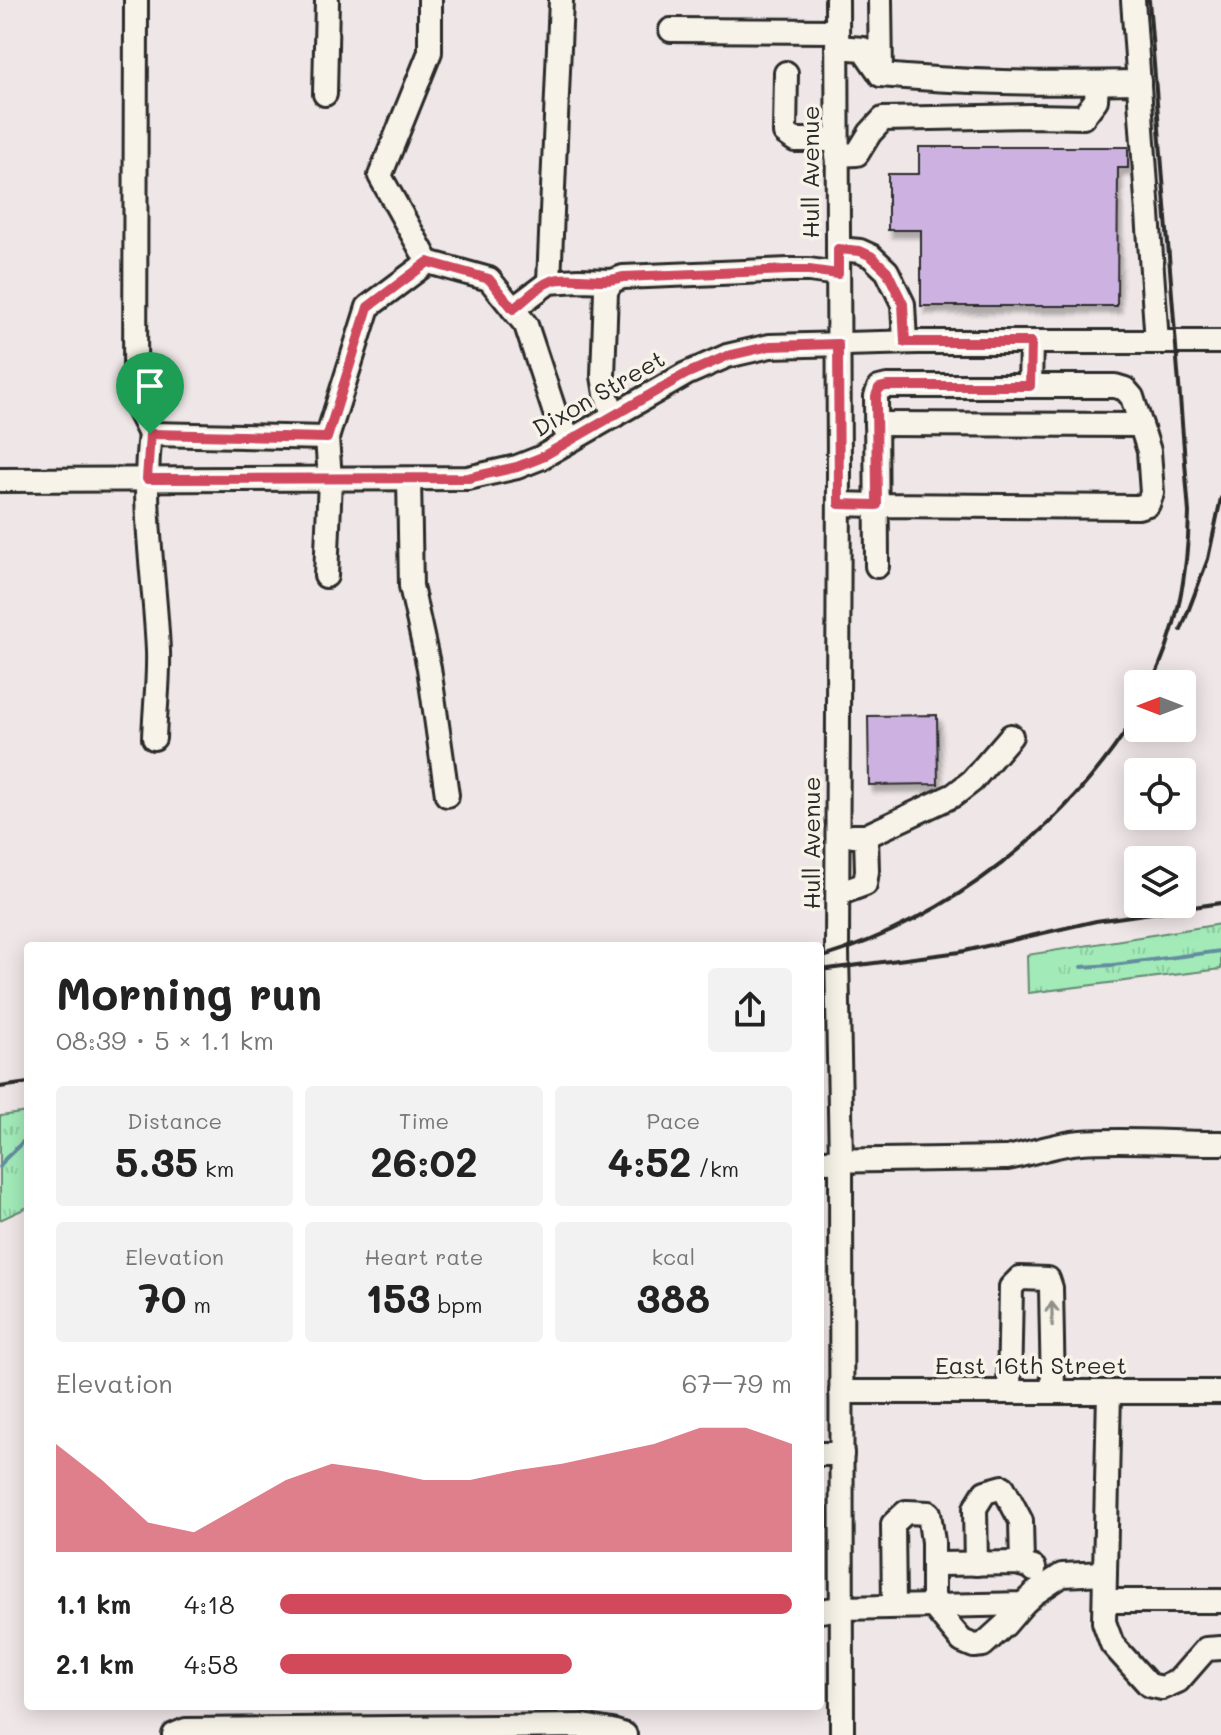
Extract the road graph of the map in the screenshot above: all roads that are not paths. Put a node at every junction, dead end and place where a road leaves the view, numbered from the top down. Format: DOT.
graph roads {
  1 [pos="136,0"];
  2 [pos="327,0"];
  3 [pos="430,0"];
  4 [pos="561,0"];
  5 [pos="837,0"];
  6 [pos="880,0"];
  7 [pos="1133,0"];
  8 [pos="671,30"];
  9 [pos="837,39"];
  10 [pos="786,73"];
  11 [pos="881,75"];
  12 [pos="1139,82"];
  13 [pos="1097,83"];
  14 [pos="325,94"];
  15 [pos="837,148"];
  16 [pos="838,249"];
  17 [pos="428,262"];
  18 [pos="838,274"];
  19 [pos="612,281"];
  20 [pos="549,282"];
  21 [pos="513,309"];
  22 [pos="905,342"];
  23 [pos="1031,342"];
  24 [pos="1157,342"];
  25 [pos="1221,342"];
  26 [pos="838,344"];
  27 [pos="1030,386"];
  28 [pos="614,416"];
  29 [pos="876,424"];
  30 [pos="1141,425"];
  31 [pos="150,434"];
  32 [pos="327,438"];
  33 [pos="571,440"];
  34 [pos="147,479"];
  35 [pos="330,479"];
  36 [pos="409,479"];
  37 [pos="0,480"];
  38 [pos="839,504"];
  39 [pos="877,505"];
  40 [pos="877,566"];
  41 [pos="326,576"];
  42 [pos="1011,736"];
  43 [pos="154,738"];
  44 [pos="447,795"];
  45 [pos="838,835"];
  46 [pos="866,836"];
  47 [pos="838,894"];
  48 [pos="1221,1143"];
  49 [pos="830,1160"];
  50 [pos="841,1392"];
  51 [pos="1009,1392"];
  52 [pos="1053,1392"];
  53 [pos="1109,1392"];
  54 [pos="1221,1392"];
  55 [pos="831,1454"];
  56 [pos="934,1564"];
  57 [pos="976,1564"];
  58 [pos="1022,1564"];
  59 [pos="1105,1573"];
  60 [pos="1029,1598"];
  61 [pos="1105,1601"];
  62 [pos="1221,1601"];
  63 [pos="894,1606"];
  64 [pos="933,1606"];
  65 [pos="831,1609"];
  66 [pos="1221,1648"];
  67 [pos="387,1731"];
  68 [pos="616,1734"];
  69 [pos="174,1735"];
  70 [pos="842,1735"];
  1 -- 31 [label="street"];
  2 -- 14 [label="street"];
  3 -- 17 [label="street"];
  4 -- 20 [label="street"];
  5 -- 9 [label="street, Hull Avenue"];
  6 -- 11 [label="street"];
  7 -- 12 [label="street"];
  8 -- 9 [label="street"];
  9 -- 11 [label="street"];
  9 -- 15 [label="street, Hull Avenue"];
  10 -- 15 [label="street"];
  11 -- 13 [label="street"];
  12 -- 13 [label="street"];
  12 -- 24 [label="street"];
  13 -- 15 [label="street"];
  15 -- 16 [label="street, Hull Avenue"];
  16 -- 18 [label="street, Hull Avenue"];
  16 -- 22 [label="street"];
  17 -- 21 [label="street"];
  17 -- 32 [label="street"];
  18 -- 19 [label="street"];
  18 -- 26 [label="street, Hull Avenue"];
  19 -- 20 [label="street"];
  19 -- 28 [label="street"];
  20 -- 21 [label="street"];
  21 -- 33 [label="street"];
  22 -- 23 [label="street, Dixon Street"];
  22 -- 26 [label="street, Dixon Street"];
  23 -- 24 [label="street, Dixon Street"];
  23 -- 27 [label="street"];
  24 -- 25 [label="street, Dixon Street"];
  26 -- 28 [label="street, Dixon Street"];
  26 -- 38 [label="street, Hull Avenue"];
  27 -- 29 [label="street"];
  27 -- 30 [label="street"];
  28 -- 33 [label="street, Dixon Street"];
  29 -- 30 [label="street"];
  29 -- 39 [label="street"];
  30 -- 39 [label="street"];
  31 -- 32 [label="street"];
  31 -- 34 [label="street"];
  32 -- 35 [label="street"];
  33 -- 36 [label="street, Dixon Street"];
  34 -- 35 [label="street, Dixon Street"];
  34 -- 37 [label="street, Dixon Street"];
  34 -- 43 [label="street"];
  35 -- 36 [label="street, Dixon Street"];
  35 -- 41 [label="street"];
  36 -- 44 [label="street"];
  38 -- 39 [label="street"];
  38 -- 45 [label="street, Hull Avenue"];
  39 -- 40 [label="street"];
  42 -- 46 [label="street"];
  45 -- 46 [label="street"];
  45 -- 47 [label="street, Hull Avenue"];
  46 -- 47 [label="street"];
  47 -- 49 [label="street, Hull Avenue"];
  48 -- 49 [label="street"];
  49 -- 50 [label="street, Hull Avenue"];
  50 -- 51 [label="street, East 16th Street"];
  50 -- 55 [label="street, Hull Avenue"];
  51 -- 52 [label="street, East 16th Street"];
  52 -- 51 [label="street, one-way"];
  52 -- 53 [label="street, East 16th Street"];
  53 -- 54 [label="street, East 16th Street"];
  53 -- 59 [label="street"];
  55 -- 65 [label="street, Hull Avenue"];
  56 -- 57 [label="street"];
  56 -- 63 [label="street"];
  56 -- 64 [label="street"];
  57 -- 58 [label="street"];
  57 -- 58 [label="street"];
  58 -- 60 [label="street"];
  59 -- 60 [label="street"];
  59 -- 61 [label="street"];
  60 -- 64 [label="street"];
  60 -- 64 [label="street"];
  61 -- 62 [label="street"];
  61 -- 66 [label="street"];
  63 -- 64 [label="street"];
  63 -- 65 [label="street"];
  65 -- 70 [label="street, Hull Avenue"];
  67 -- 68 [label="street"];
  67 -- 69 [label="street"];
}
